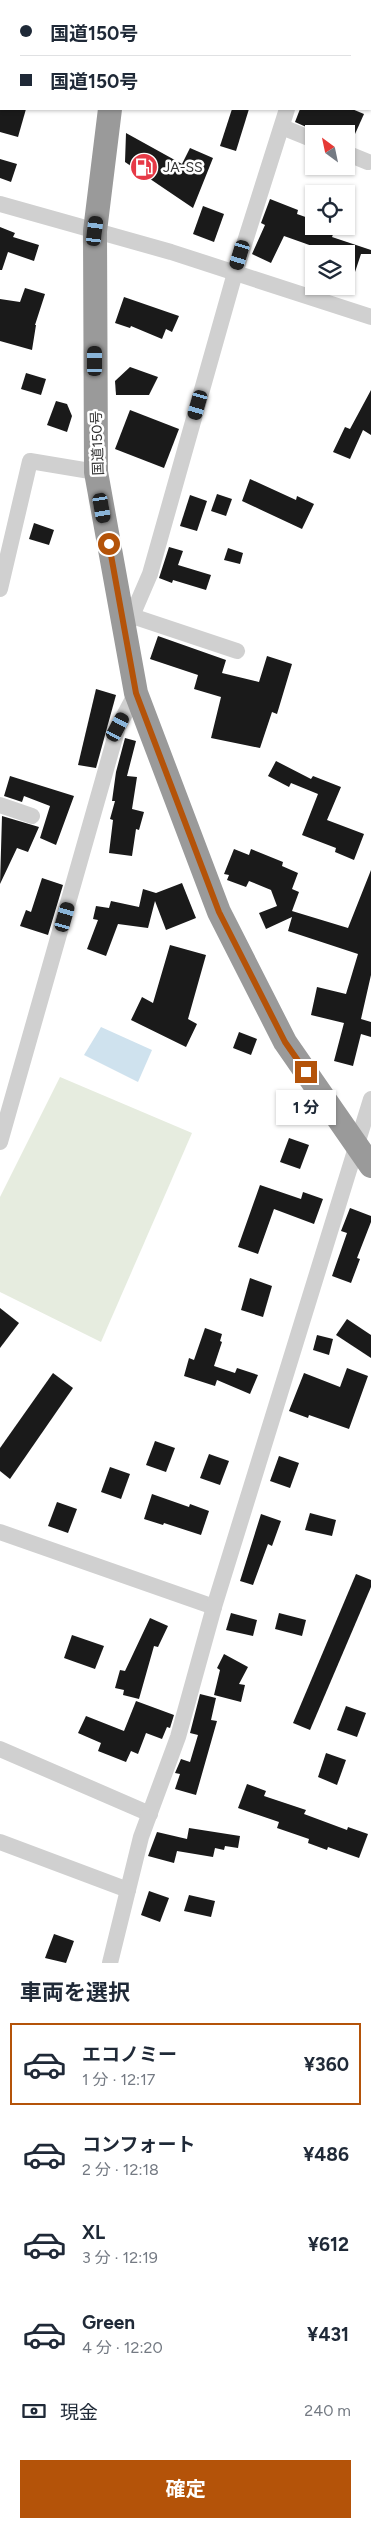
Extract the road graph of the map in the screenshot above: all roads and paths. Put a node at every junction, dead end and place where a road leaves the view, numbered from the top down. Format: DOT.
graph roads {
  1 [pos="110,110"];
  2 [pos="288,110"];
  3 [pos="282,127"];
  4 [pos="305,136"];
  5 [pos="355,157"];
  6 [pos="368,162"];
  7 [pos="0,204"];
  8 [pos="95,231"];
  9 [pos="235,273"];
  10 [pos="371,317"];
  11 [pos="96,472"];
  12 [pos="0,589"];
  13 [pos="129,624"];
  14 [pos="237,651"];
  15 [pos="136,693"];
  16 [pos="0,805"];
  17 [pos="32,816"];
  18 [pos="371,1099"];
  19 [pos="0,1142"];
  20 [pos="358,1147"];
  21 [pos="371,1166"];
  22 [pos="0,1532"];
  23 [pos="214,1606"];
  24 [pos="0,1749"];
  25 [pos="150,1814"];
  26 [pos="0,1842"];
  27 [pos="128,1890"];
  28 [pos="110,1963"];
  1 -- 8 [label="highway, 国道150号"];
  2 -- 3 [label="street"];
  3 -- 4 [label="street"];
  3 -- 9 [label="street"];
  5 -- 6 [label="street"];
  7 -- 8 [label="street"];
  8 -- 9 [label="street"];
  8 -- 11 [label="highway, 国道150号"];
  9 -- 10 [label="street"];
  9 -- 13 [label="street"];
  11 -- 12 [label="street"];
  11 -- 13 [label="highway, 国道150号"];
  13 -- 14 [label="street"];
  13 -- 15 [label="highway, 国道150号"];
  15 -- 19 [label="street"];
  15 -- 20 [label="highway, 国道150号"];
  16 -- 17 [label="street"];
  18 -- 20 [label="street"];
  20 -- 21 [label="highway, 国道150号"];
  20 -- 23 [label="street"];
  22 -- 23 [label="street"];
  23 -- 25 [label="street"];
  24 -- 25 [label="street"];
  25 -- 27 [label="street"];
  26 -- 27 [label="street"];
  27 -- 28 [label="street"];
}
